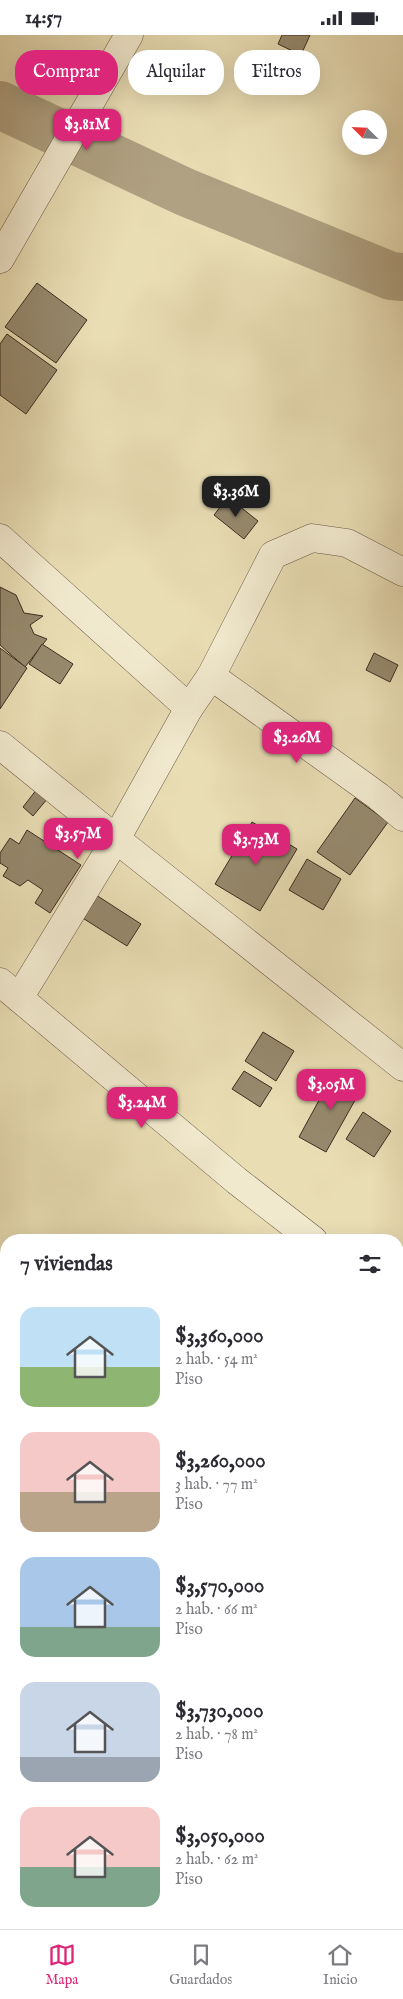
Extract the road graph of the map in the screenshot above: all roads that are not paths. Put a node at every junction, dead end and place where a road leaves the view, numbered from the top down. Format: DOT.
graph roads {
  1 [pos="129,35"];
  2 [pos="4,243"];
  3 [pos="0,539"];
  4 [pos="403,572"];
  5 [pos="211,676"];
  6 [pos="189,708"];
  7 [pos="0,745"];
  8 [pos="403,817"];
  9 [pos="116,839"];
  10 [pos="9,990"];
  11 [pos="403,1067"];
  12 [pos="305,1234"];
  1 -- 2 [label="street"];
  3 -- 6 [label="street"];
  4 -- 5 [label="street"];
  5 -- 6 [label="street"];
  5 -- 8 [label="street"];
  6 -- 9 [label="street"];
  7 -- 9 [label="street"];
  9 -- 10 [label="street"];
  9 -- 11 [label="street"];
  10 -- 12 [label="street"];
}
